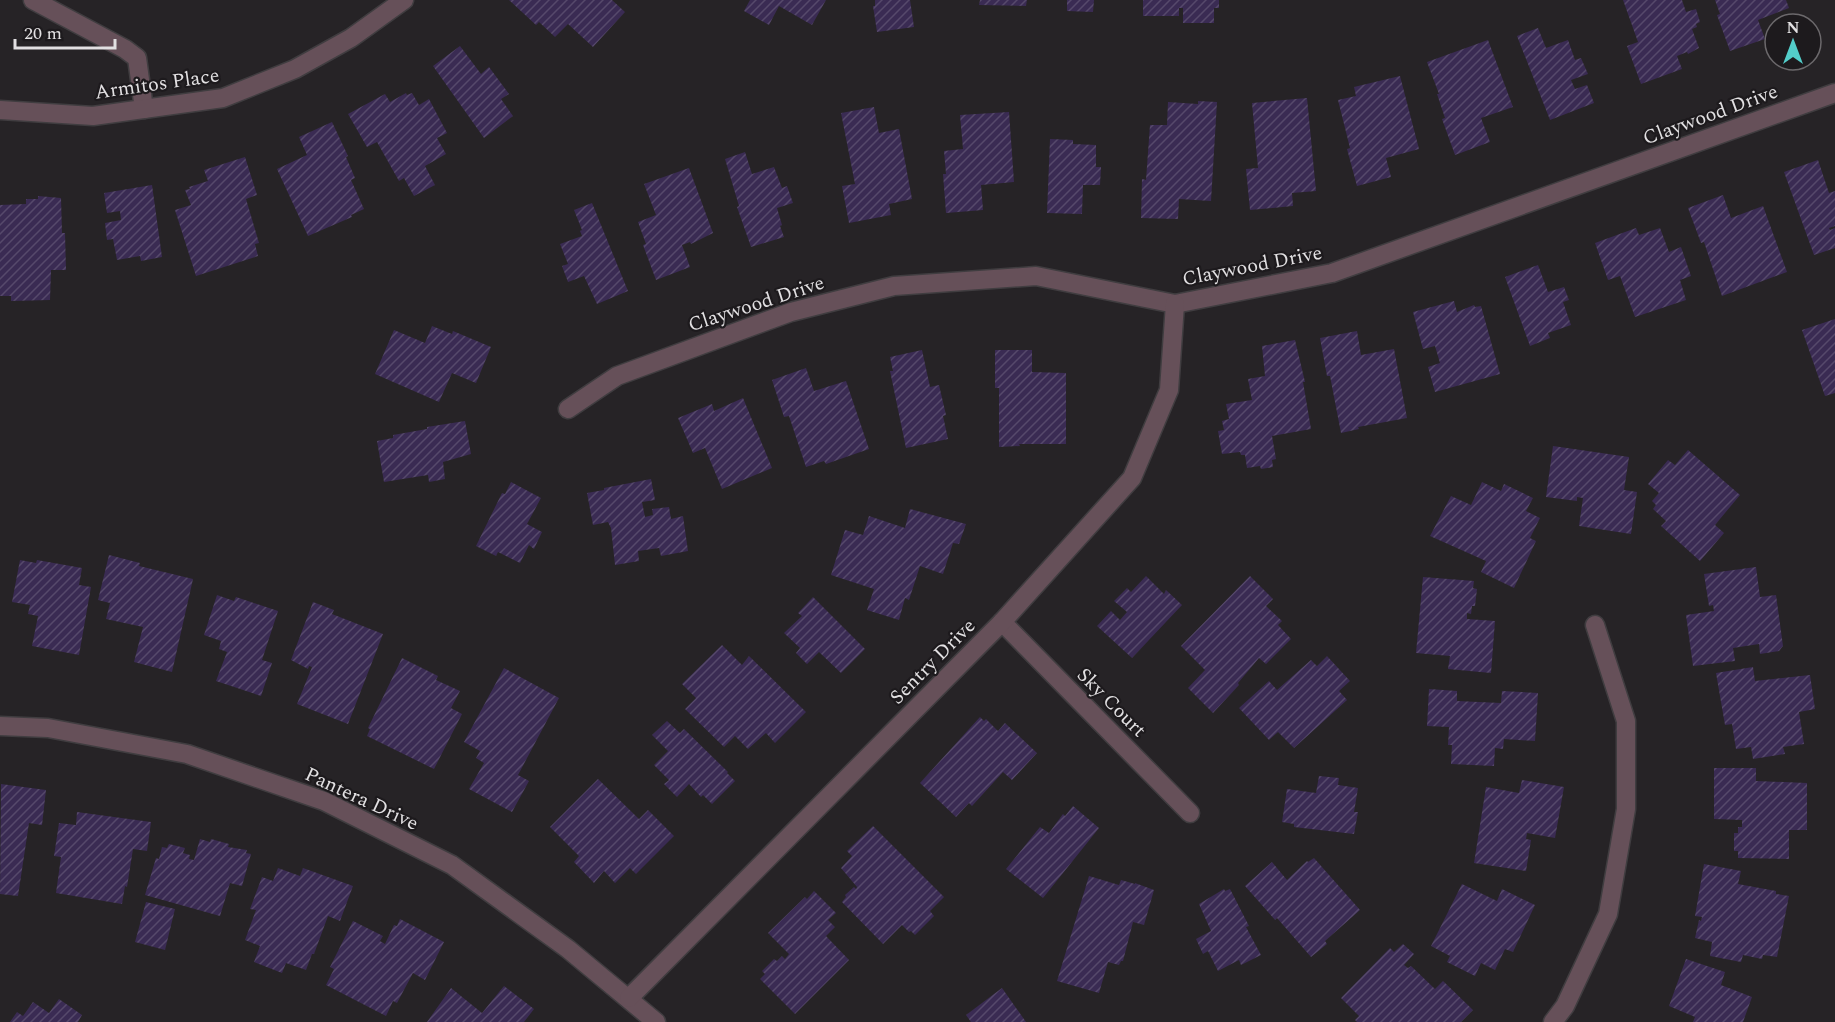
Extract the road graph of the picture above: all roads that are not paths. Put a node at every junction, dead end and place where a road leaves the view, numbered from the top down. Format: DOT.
graph roads {
  1 [pos="33,0"];
  2 [pos="404,0"];
  3 [pos="1835,93"];
  4 [pos="144,109"];
  5 [pos="0,110"];
  6 [pos="1175,304"];
  7 [pos="568,410"];
  8 [pos="1002,622"];
  9 [pos="1596,625"];
  10 [pos="0,726"];
  11 [pos="1190,813"];
  12 [pos="629,998"];
  13 [pos="656,1022"];
  14 [pos="1553,1022"];
  1 -- 4 [label="street"];
  2 -- 4 [label="street, Armitos Place"];
  3 -- 6 [label="street, Claywood Drive"];
  4 -- 5 [label="street, Armitos Place"];
  6 -- 7 [label="street, Claywood Drive"];
  6 -- 8 [label="street, Sentry Drive"];
  8 -- 11 [label="street, Sky Court"];
  8 -- 12 [label="street, Sentry Drive"];
  9 -- 14 [label="street"];
  10 -- 12 [label="street, Pantera Drive"];
  12 -- 13 [label="street, Pantera Drive"];
}
